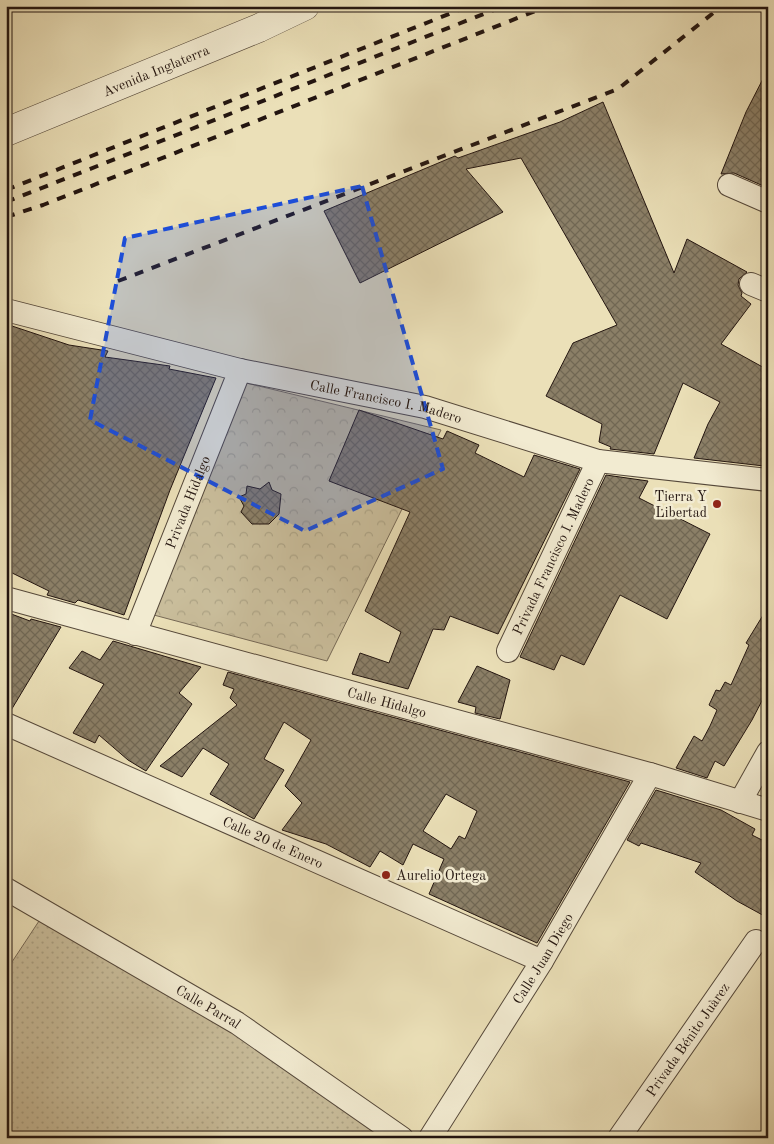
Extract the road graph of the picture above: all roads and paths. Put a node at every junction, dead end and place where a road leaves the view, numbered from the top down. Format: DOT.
graph roads {
  1 [pos="305,6"];
  2 [pos="6,132"];
  3 [pos="729,184"];
  4 [pos="768,202"];
  5 [pos="6,310"];
  6 [pos="240,370"];
  7 [pos="598,461"];
  8 [pos="768,480"];
  9 [pos="6,598"];
  10 [pos="135,634"];
  11 [pos="508,651"];
  12 [pos="6,724"];
  13 [pos="768,752"];
  14 [pos="650,774"];
  15 [pos="740,802"];
  16 [pos="768,810"];
  17 [pos="6,889"];
  18 [pos="756,941"];
  19 [pos="542,961"];
  20 [pos="402,1138"];
  21 [pos="430,1138"];
  22 [pos="619,1138"];
  1 -- 2 [label="street, Avenida Inglaterra"];
  3 -- 4 [label="street"];
  5 -- 6 [label="street, Calle Francisco I. Madero"];
  6 -- 7 [label="street, Calle Francisco I. Madero"];
  6 -- 10 [label="street, Privada Hidalgo"];
  7 -- 8 [label="street, Calle Francisco I. Madero"];
  7 -- 11 [label="street, Privada Francisco I. Madero"];
  9 -- 10 [label="street, Calle Hidalgo"];
  10 -- 14 [label="street, Calle Hidalgo"];
  12 -- 19 [label="street, Calle 20 de Enero"];
  13 -- 15 [label="street"];
  14 -- 15 [label="street, Calle Hidalgo"];
  14 -- 19 [label="street, Calle Juan Diego"];
  15 -- 16 [label="street, Calle Hidalgo"];
  17 -- 20 [label="street, Calle Parral"];
  18 -- 22 [label="street, Privada Bénito Juàrez"];
  19 -- 21 [label="street, Calle Juan Diego"];
}
